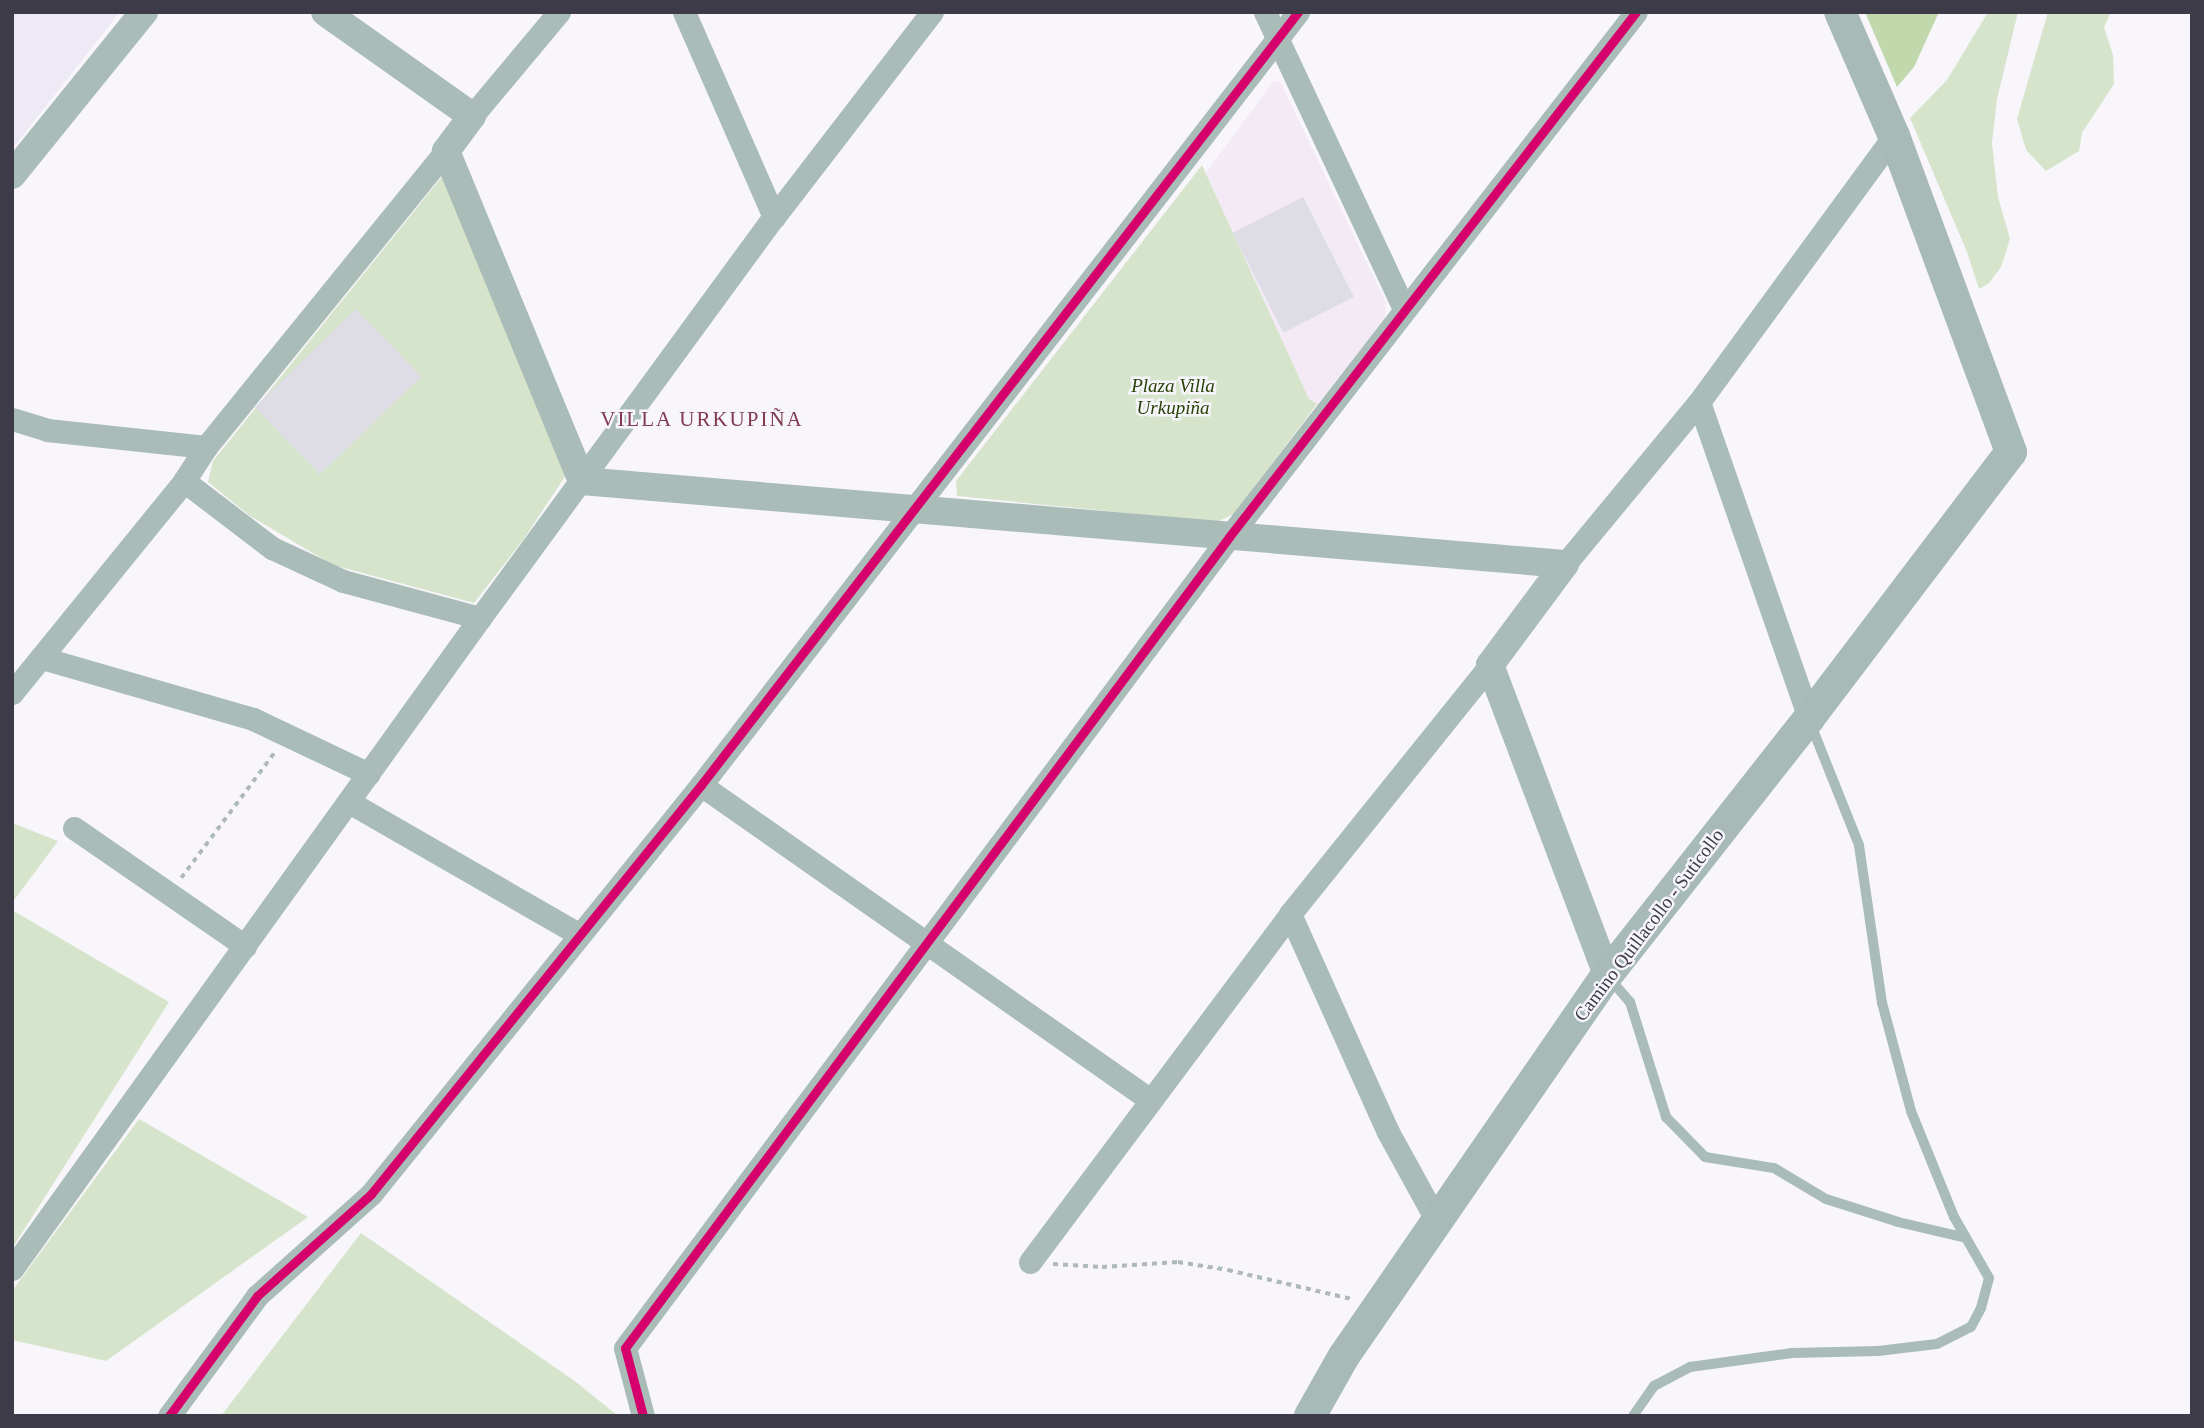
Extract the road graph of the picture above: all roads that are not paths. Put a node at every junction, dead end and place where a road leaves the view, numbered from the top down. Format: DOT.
graph roads {
  1 [pos="145,12"];
  2 [pos="325,12"];
  3 [pos="559,12"];
  4 [pos="684,12"];
  5 [pos="932,12"];
  6 [pos="1265,12"];
  7 [pos="1298,12"];
  8 [pos="1636,12"];
  9 [pos="1840,12"];
  10 [pos="1277,40"];
  11 [pos="472,116"];
  12 [pos="1894,136"];
  13 [pos="446,151"];
  14 [pos="12,175"];
  15 [pos="774,217"];
  16 [pos="1404,309"];
  17 [pos="1699,402"];
  18 [pos="12,419"];
  19 [pos="205,447"];
  20 [pos="184,481"];
  21 [pos="582,481"];
  22 [pos="912,507"];
  23 [pos="1229,537"];
  24 [pos="1565,564"];
  25 [pos="480,618"];
  26 [pos="42,658"];
  27 [pos="1490,665"];
  28 [pos="12,693"];
  29 [pos="1809,719"];
  30 [pos="369,774"];
  31 [pos="701,785"];
  32 [pos="349,802"];
  33 [pos="74,828"];
  34 [pos="1290,914"];
  35 [pos="579,934"];
  36 [pos="927,944"];
  37 [pos="245,946"];
  38 [pos="1607,975"];
  39 [pos="1149,1099"];
  40 [pos="1438,1223"];
  41 [pos="1966,1238"];
  42 [pos="1030,1262"];
  43 [pos="12,1269"];
  44 [pos="169,1416"];
  45 [pos="643,1416"];
  46 [pos="1310,1416"];
  47 [pos="1633,1416"];
  1 -- 14 [label="street"];
  2 -- 11 [label="street"];
  3 -- 11 [label="street"];
  4 -- 15 [label="street"];
  5 -- 15 [label="street"];
  6 -- 10 [label="street"];
  7 -- 10 [label="street"];
  8 -- 16 [label="street"];
  9 -- 12 [label="main road"];
  10 -- 16 [label="street"];
  10 -- 22 [label="street"];
  11 -- 13 [label="street"];
  12 -- 17 [label="street"];
  12 -- 29 [label="main road, Camino Quillacollo - Suticollo"];
  13 -- 19 [label="street"];
  13 -- 21 [label="street"];
  15 -- 21 [label="street"];
  16 -- 23 [label="street"];
  17 -- 24 [label="street"];
  17 -- 29 [label="street"];
  18 -- 19 [label="street"];
  19 -- 20 [label="street"];
  20 -- 25 [label="street"];
  20 -- 26 [label="street"];
  21 -- 22 [label="street"];
  21 -- 25 [label="street"];
  22 -- 23 [label="street"];
  22 -- 31 [label="street"];
  23 -- 24 [label="street"];
  23 -- 36 [label="street"];
  24 -- 27 [label="street"];
  25 -- 30 [label="street"];
  26 -- 28 [label="street"];
  26 -- 30 [label="street"];
  27 -- 34 [label="street"];
  27 -- 38 [label="street"];
  29 -- 38 [label="main road, Camino Quillacollo - Suticollo"];
  29 -- 41 [label="lane"];
  30 -- 32 [label="street"];
  31 -- 35 [label="street"];
  31 -- 36 [label="street"];
  32 -- 35 [label="street"];
  32 -- 37 [label="street"];
  33 -- 37 [label="street"];
  34 -- 39 [label="street"];
  34 -- 40 [label="street"];
  35 -- 44 [label="street"];
  36 -- 39 [label="street"];
  36 -- 45 [label="street"];
  37 -- 43 [label="street"];
  38 -- 40 [label="main road, Camino Quillacollo - Suticollo"];
  38 -- 41 [label="lane"];
  39 -- 42 [label="street"];
  40 -- 46 [label="main road, Camino Quillacollo - Suticollo"];
  41 -- 47 [label="lane"];
}
